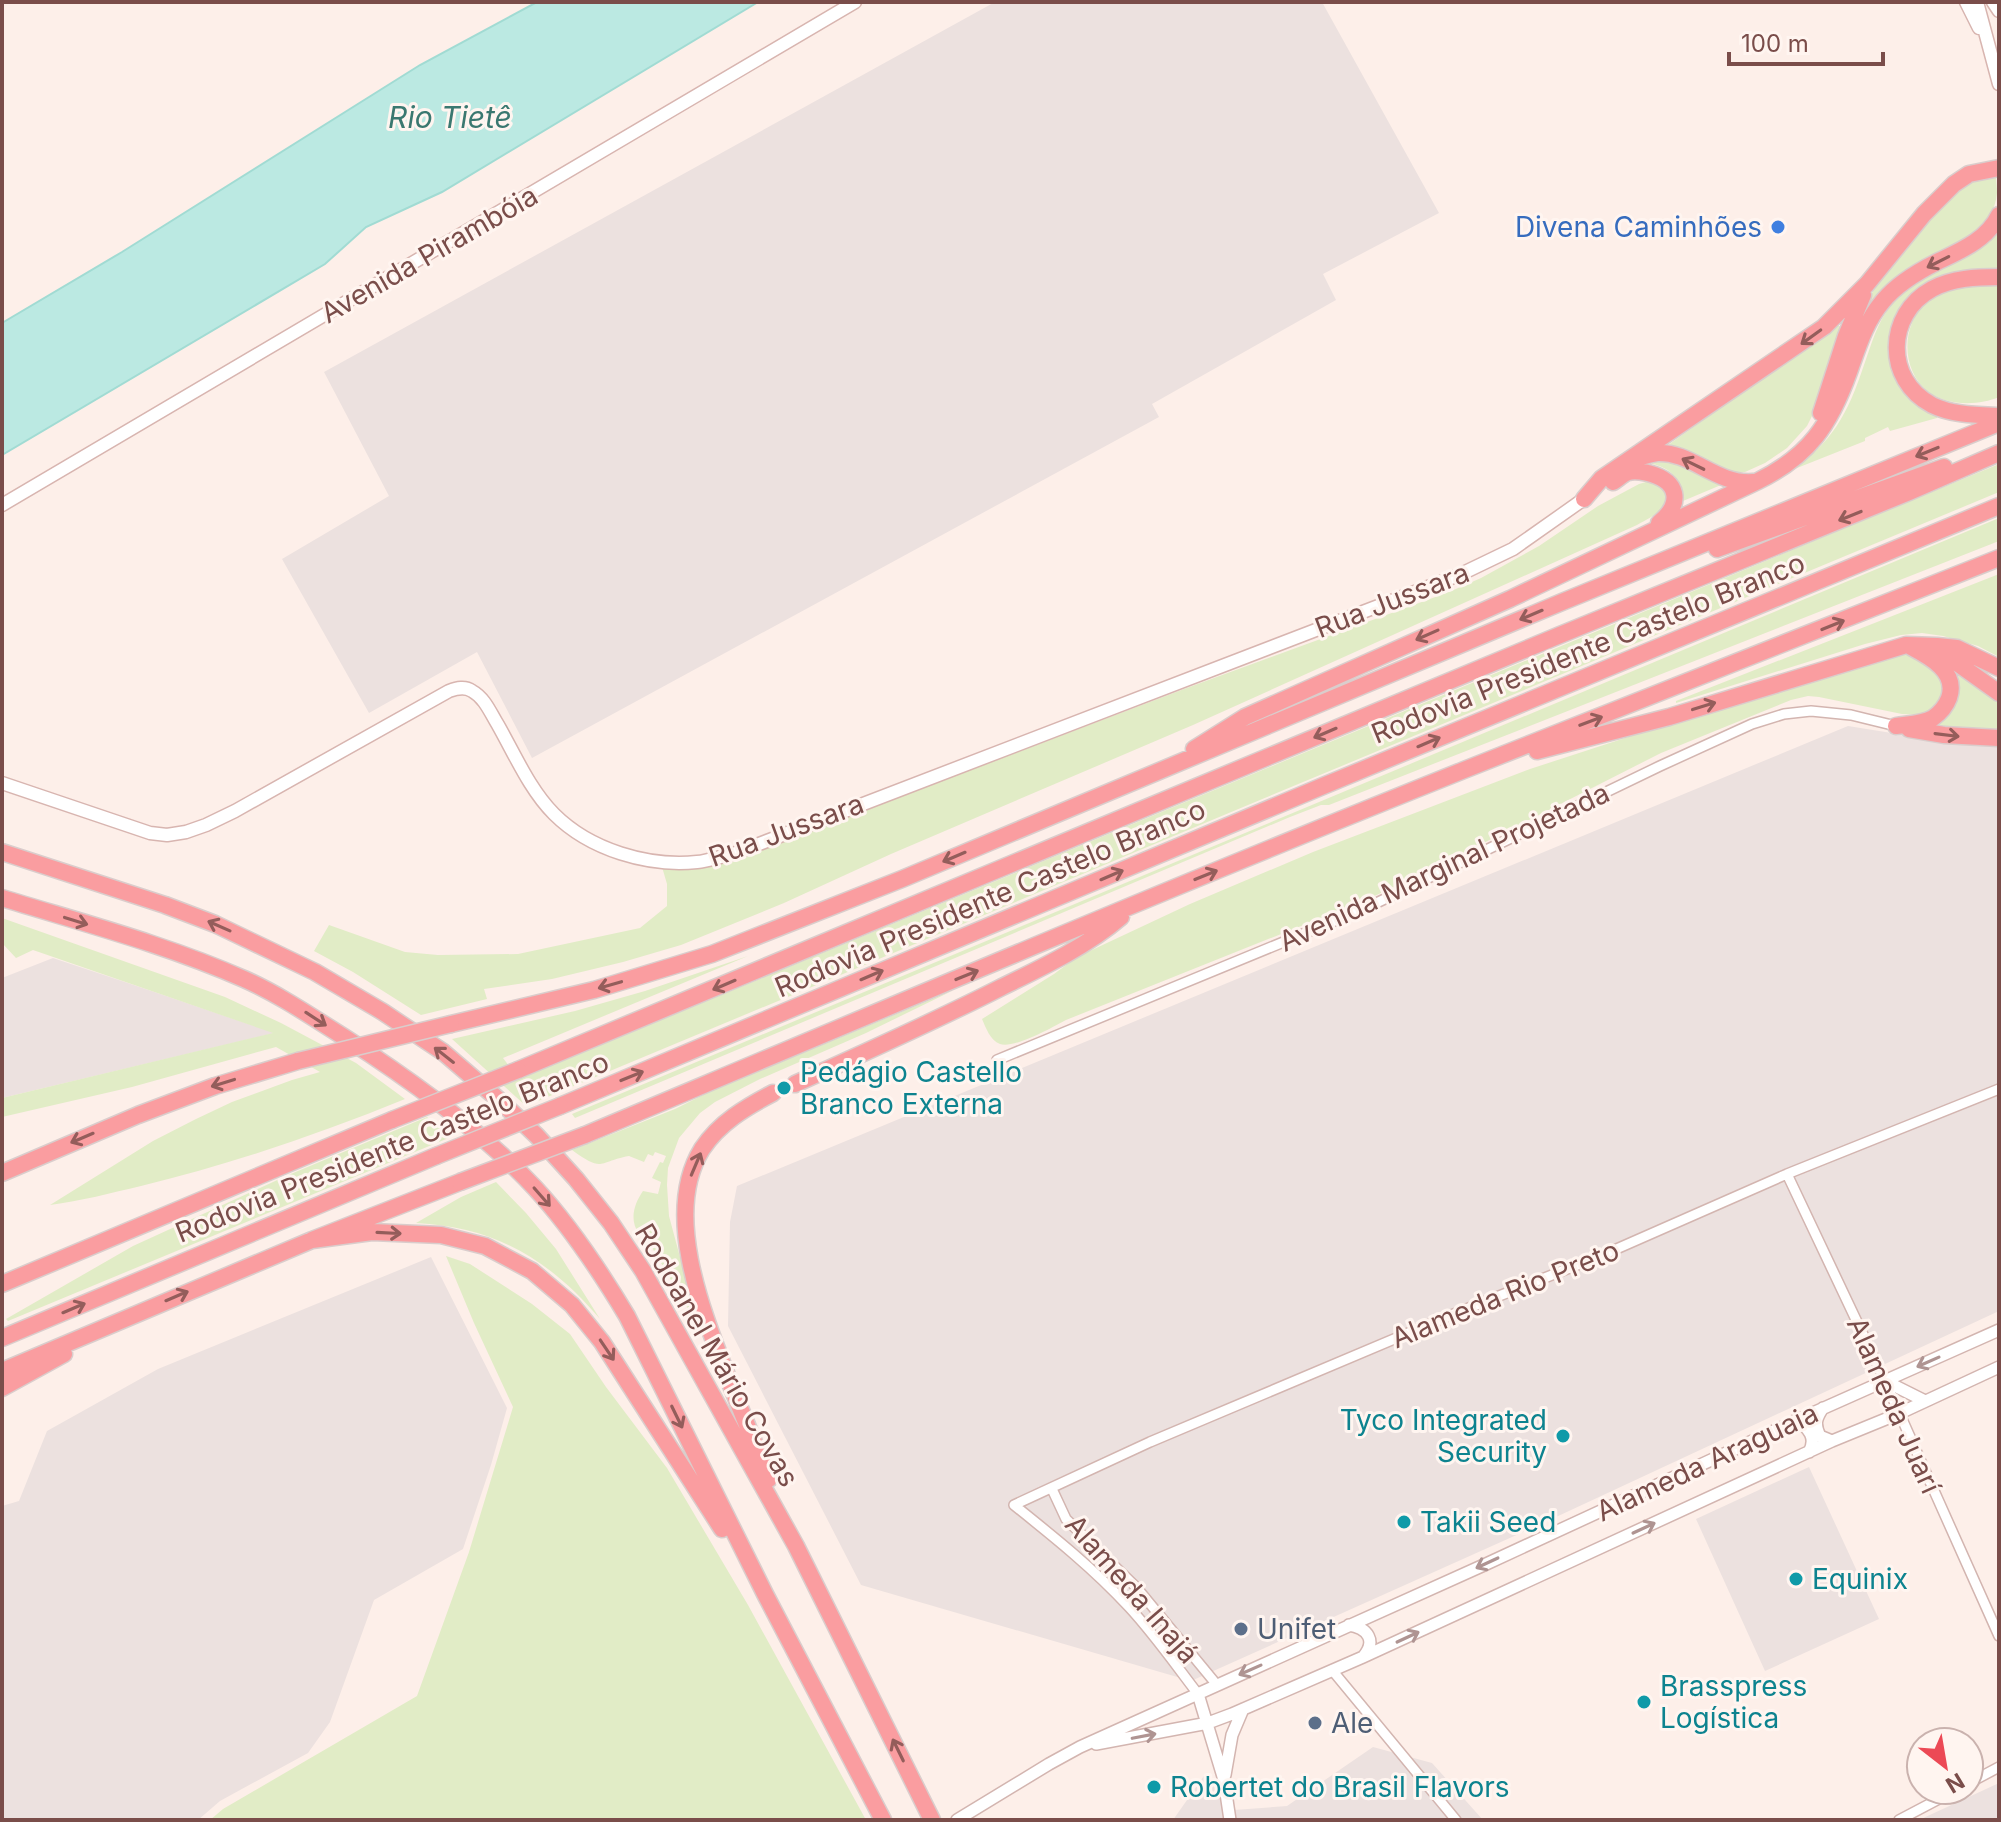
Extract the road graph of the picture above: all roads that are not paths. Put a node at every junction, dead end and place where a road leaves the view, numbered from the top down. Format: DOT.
graph roads {
  1 [pos="855,2"];
  2 [pos="1966,2"];
  3 [pos="1977,2"];
  4 [pos="1993,2"];
  5 [pos="1999,11"];
  6 [pos="1988,45"];
  7 [pos="1999,84"];
  8 [pos="1999,168"];
  9 [pos="1999,215"];
  10 [pos="1999,277"];
  11 [pos="1867,284"];
  12 [pos="1999,416"];
  13 [pos="1999,423"];
  14 [pos="1992,456"];
  15 [pos="1627,461"];
  16 [pos="1792,462"];
  17 [pos="1758,481"];
  18 [pos="1584,499"];
  19 [pos="2,505"];
  20 [pos="1999,506"];
  21 [pos="1649,531"];
  22 [pos="1999,558"];
  23 [pos="1562,602"];
  24 [pos="1914,645"];
  25 [pos="1999,668"];
  26 [pos="1999,693"];
  27 [pos="1896,726"];
  28 [pos="1999,738"];
  29 [pos="1168,767"];
  30 [pos="1466,769"];
  31 [pos="2,783"];
  32 [pos="2,852"];
  33 [pos="2,898"];
  34 [pos="1134,905"];
  35 [pos="997,1060"];
  36 [pos="795,1084"];
  37 [pos="1999,1089"];
  38 [pos="773,1093"];
  39 [pos="2,1173"];
  40 [pos="1787,1174"];
  41 [pos="312,1240"];
  42 [pos="2,1284"];
  43 [pos="127,1317"];
  44 [pos="1999,1330"];
  45 [pos="2,1338"];
  46 [pos="1999,1367"];
  47 [pos="2,1371"];
  48 [pos="1885,1381"];
  49 [pos="2,1388"];
  50 [pos="1925,1401"];
  51 [pos="1824,1408"];
  52 [pos="1898,1414"];
  53 [pos="1796,1420"];
  54 [pos="1832,1441"];
  55 [pos="1809,1452"];
  56 [pos="1052,1489"];
  57 [pos="1014,1505"];
  58 [pos="796,1546"];
  59 [pos="765,1594"];
  60 [pos="1349,1625"];
  61 [pos="1999,1636"];
  62 [pos="1363,1657"];
  63 [pos="1332,1670"];
  64 [pos="1217,1685"];
  65 [pos="1198,1694"];
  66 [pos="1243,1709"];
  67 [pos="1208,1723"];
  68 [pos="1080,1747"];
  69 [pos="1224,1780"];
  70 [pos="1926,1806"];
  71 [pos="883,1820"];
  72 [pos="932,1820"];
  73 [pos="957,1820"];
  74 [pos="1230,1820"];
  75 [pos="1456,1820"];
  76 [pos="1899,1820"];
  1 -- 19 [label="main road, Avenida Pirambóia"];
  2 -- 6 [label="main road"];
  3 -- 6 [label="main road"];
  4 -- 5 [label="main road"];
  6 -- 7 [label="main road"];
  8 -- 11 [label="highway"];
  9 -- 16 [label="highway, one-way"];
  10 -- 12 [label="highway"];
  11 -- 15 [label="highway, one-way"];
  11 -- 16 [label="highway"];
  13 -- 23 [label="highway, one-way"];
  14 -- 23 [label="highway"];
  14 -- 42 [label="highway, Rodovia Presidente Castelo Branco, one-way, bridge"];
  17 -- 15 [label="highway, one-way"];
  15 -- 18 [label="highway"];
  16 -- 17 [label="highway"];
  17 -- 21 [label="highway"];
  18 -- 21 [label="highway"];
  18 -- 31 [label="main road, Rua Jussara"];
  45 -- 20 [label="highway, Rodovia Presidente Castelo Branco, one-way, bridge"];
  21 -- 29 [label="highway, one-way"];
  30 -- 22 [label="highway, one-way"];
  23 -- 29 [label="highway, one-way"];
  24 -- 25 [label="highway"];
  24 -- 26 [label="highway"];
  24 -- 27 [label="highway"];
  30 -- 24 [label="highway, one-way"];
  27 -- 28 [label="highway, one-way"];
  27 -- 35 [label="street, Avenida Marginal Projetada"];
  29 -- 39 [label="highway, one-way, bridge"];
  34 -- 30 [label="highway, one-way"];
  58 -- 32 [label="highway, Rodoanel Mário Covas, one-way"];
  33 -- 59 [label="highway, Rodoanel Mário Covas, one-way"];
  34 -- 36 [label="highway"];
  41 -- 34 [label="highway, one-way, bridge"];
  37 -- 40 [label="street, Alameda Rio Preto"];
  58 -- 38 [label="highway, one-way"];
  40 -- 48 [label="street, Alameda Juarí"];
  40 -- 56 [label="street, Alameda Rio Preto"];
  43 -- 41 [label="highway, one-way"];
  41 -- 59 [label="highway, one-way"];
  43 -- 47 [label="highway"];
  43 -- 49 [label="highway"];
  44 -- 48 [label="street, Alameda Araguaia, one-way"];
  46 -- 50 [label="street, Alameda Araguaia"];
  48 -- 50 [label="street"];
  48 -- 51 [label="street, Alameda Araguaia"];
  48 -- 52 [label="street, Alameda Juarí"];
  50 -- 52 [label="street, Alameda Araguaia"];
  51 -- 53 [label="street, Alameda Araguaia"];
  51 -- 54 [label="street"];
  52 -- 54 [label="street, Alameda Araguaia"];
  52 -- 61 [label="street, Alameda Juarí"];
  53 -- 55 [label="street"];
  53 -- 60 [label="street, Alameda Araguaia, one-way"];
  54 -- 55 [label="street, Alameda Araguaia"];
  62 -- 55 [label="street, Alameda Araguaia, one-way"];
  56 -- 57 [label="street, Alameda Rio Preto"];
  56 -- 64 [label="street, Alameda Inajá"];
  57 -- 65 [label="street, Alameda Inajá"];
  72 -- 58 [label="highway, Rodoanel Mário Covas, one-way"];
  59 -- 71 [label="highway, Rodoanel Mário Covas"];
  60 -- 62 [label="street"];
  60 -- 64 [label="street, Alameda Araguaia, one-way"];
  62 -- 63 [label="street, Alameda Araguaia"];
  63 -- 66 [label="street, Alameda Araguaia"];
  63 -- 75 [label="street"];
  64 -- 65 [label="street, Alameda Araguaia"];
  65 -- 67 [label="street"];
  65 -- 68 [label="street, Alameda Araguaia"];
  66 -- 67 [label="street, Alameda Araguaia"];
  66 -- 69 [label="street"];
  68 -- 67 [label="street, Alameda Araguaia, one-way"];
  67 -- 69 [label="street"];
  68 -- 73 [label="street"];
  69 -- 74 [label="street"];
  70 -- 76 [label="street"];
}
